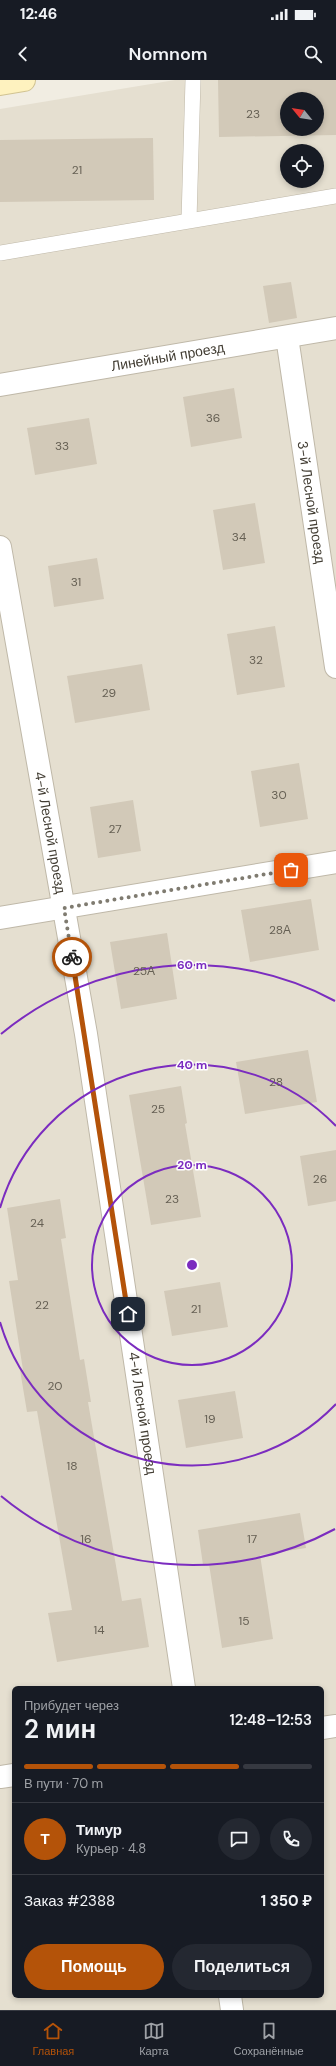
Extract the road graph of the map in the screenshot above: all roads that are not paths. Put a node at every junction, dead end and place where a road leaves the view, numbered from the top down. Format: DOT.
graph roads {
  1 [pos="24,80"];
  2 [pos="192,80"];
  3 [pos="0,84"];
  4 [pos="336,196"];
  5 [pos="189,220"];
  6 [pos="0,253"];
  7 [pos="336,328"];
  8 [pos="287,337"];
  9 [pos="0,385"];
  10 [pos="0,547"];
  11 [pos="336,667"];
  12 [pos="336,862"];
  13 [pos="64,908"];
  14 [pos="0,918"];
  15 [pos="184,1686"];
  16 [pos="336,1726"];
  17 [pos="324,1728"];
  18 [pos="12,1775"];
  19 [pos="0,1777"];
  20 [pos="230,1998"];
  21 [pos="232,2010"];
  1 -- 3 [label="main road"];
  2 -- 5 [label="lane"];
  4 -- 5 [label="lane"];
  5 -- 6 [label="lane"];
  7 -- 8 [label="street, Линейный проезд"];
  8 -- 9 [label="street, Линейный проезд"];
  8 -- 11 [label="street, 3-й Лесной проезд"];
  10 -- 13 [label="street, 4-й Лесной проезд"];
  12 -- 13 [label="street"];
  13 -- 14 [label="street"];
  13 -- 15 [label="street, 4-й Лесной проезд"];
  16 -- 17 [label="street"];
  18 -- 19 [label="street"];
  20 -- 21 [label="street"];
}
